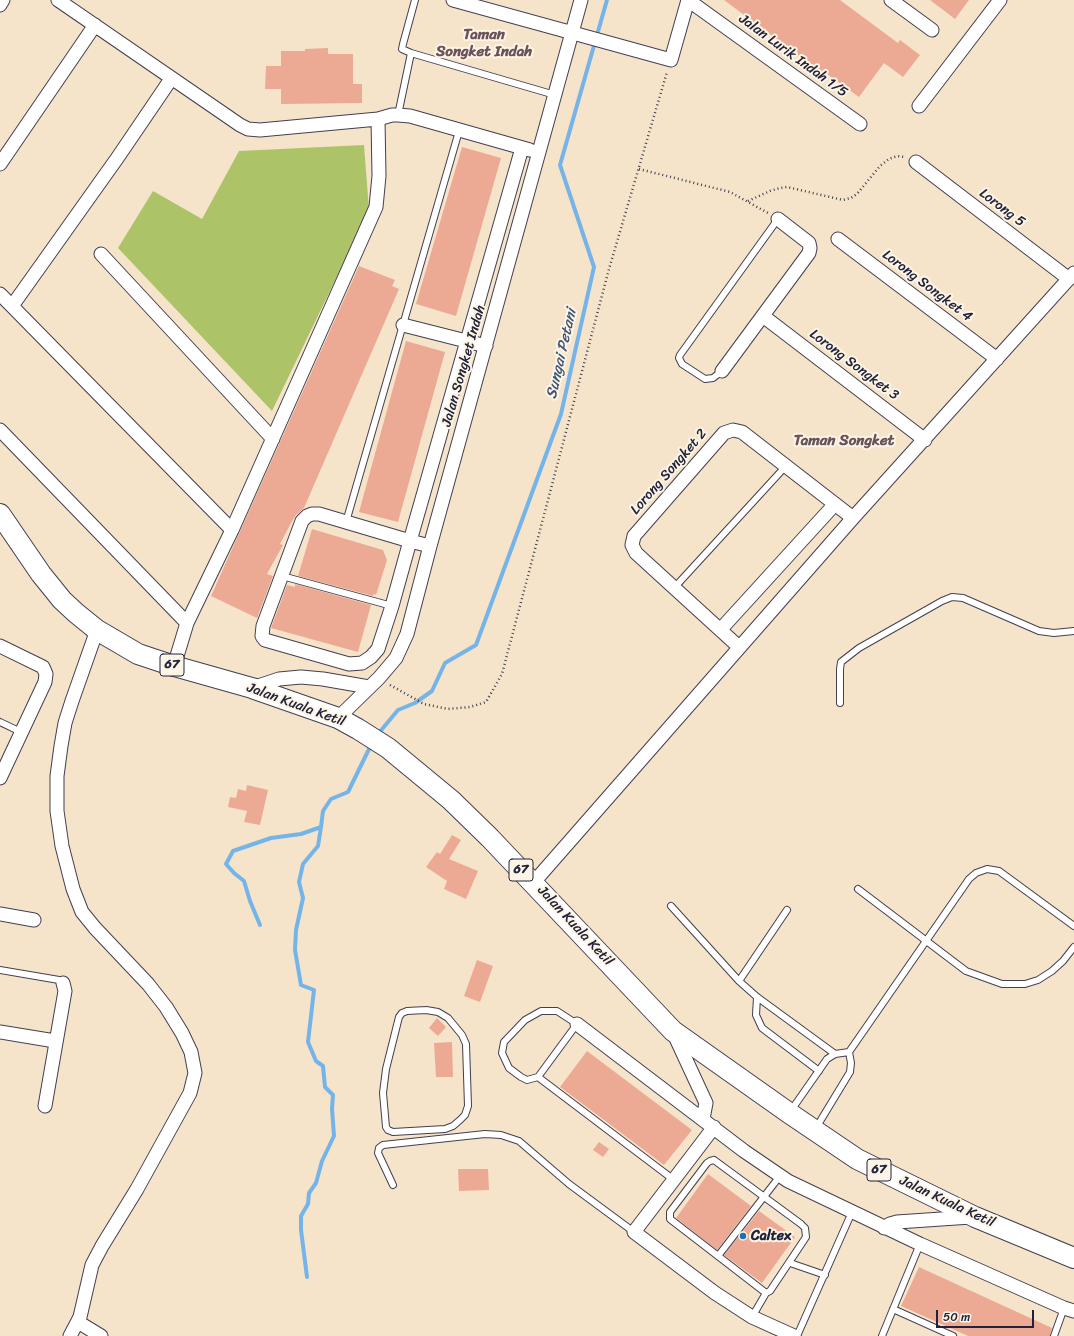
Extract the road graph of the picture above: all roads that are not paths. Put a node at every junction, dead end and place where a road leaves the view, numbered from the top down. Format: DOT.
graph roads {
  1 [pos="3,0"];
  2 [pos="58,0"];
  3 [pos="415,0"];
  4 [pos="453,0"];
  5 [pos="581,0"];
  6 [pos="688,0"];
  7 [pos="891,0"];
  8 [pos="1000,0"];
  9 [pos="0,5"];
  10 [pos="95,25"];
  11 [pos="932,30"];
  12 [pos="578,34"];
  13 [pos="411,53"];
  14 [pos="171,79"];
  15 [pos="555,95"];
  16 [pos="920,106"];
  17 [pos="398,115"];
  18 [pos="378,119"];
  19 [pos="860,124"];
  20 [pos="458,131"];
  21 [pos="522,148"];
  22 [pos="540,152"];
  23 [pos="916,162"];
  24 [pos="0,164"];
  25 [pos="778,219"];
  26 [pos="838,239"];
  27 [pos="101,254"];
  28 [pos="1072,276"];
  29 [pos="0,294"];
  30 [pos="12,306"];
  31 [pos="764,316"];
  32 [pos="403,325"];
  33 [pos="466,341"];
  34 [pos="486,346"];
  35 [pos="997,360"];
  36 [pos="722,371"];
  37 [pos="0,430"];
  38 [pos="273,439"];
  39 [pos="925,440"];
  40 [pos="785,467"];
  41 [pos="835,504"];
  42 [pos="0,515"];
  43 [pos="853,518"];
  44 [pos="346,522"];
  45 [pos="232,530"];
  46 [pos="410,541"];
  47 [pos="430,546"];
  48 [pos="282,576"];
  49 [pos="674,588"];
  50 [pos="392,606"];
  51 [pos="187,622"];
  52 [pos="721,629"];
  53 [pos="97,630"];
  54 [pos="1074,631"];
  55 [pos="0,646"];
  56 [pos="739,647"];
  57 [pos="174,666"];
  58 [pos="370,687"];
  59 [pos="252,688"];
  60 [pos="840,703"];
  61 [pos="338,718"];
  62 [pos="0,722"];
  63 [pos="21,732"];
  64 [pos="0,778"];
  65 [pos="534,882"];
  66 [pos="858,890"];
  67 [pos="671,906"];
  68 [pos="787,910"];
  69 [pos="0,914"];
  70 [pos="34,920"];
  71 [pos="1074,926"];
  72 [pos="925,941"];
  73 [pos="1074,947"];
  74 [pos="0,970"];
  75 [pos="739,981"];
  76 [pos="63,983"];
  77 [pos="757,997"];
  78 [pos="577,1024"];
  79 [pos="673,1030"];
  80 [pos="0,1032"];
  81 [pos="55,1041"];
  82 [pos="849,1052"];
  83 [pos="835,1054"];
  84 [pos="819,1071"];
  85 [pos="538,1077"];
  86 [pos="45,1106"];
  87 [pos="789,1113"];
  88 [pos="703,1119"];
  89 [pos="714,1127"];
  90 [pos="445,1128"];
  91 [pos="815,1130"];
  92 [pos="445,1138"];
  93 [pos="780,1176"];
  94 [pos="674,1180"];
  95 [pos="393,1185"];
  96 [pos="764,1197"];
  97 [pos="852,1212"];
  98 [pos="975,1217"];
  99 [pos="884,1228"];
  100 [pos="634,1232"];
  101 [pos="920,1244"];
  102 [pos="718,1256"];
  103 [pos="1074,1258"];
  104 [pos="790,1262"];
  105 [pos="825,1275"];
  106 [pos="766,1293"];
  107 [pos="894,1309"];
  108 [pos="1069,1310"];
  109 [pos="752,1317"];
  110 [pos="78,1322"];
  111 [pos="70,1336"];
  112 [pos="102,1336"];
  113 [pos="794,1336"];
  114 [pos="797,1336"];
  115 [pos="882,1336"];
  116 [pos="953,1336"];
  117 [pos="1054,1336"];
  1 -- 9 [label="street"];
  2 -- 10 [label="street"];
  3 -- 13 [label="lane"];
  4 -- 12 [label="street"];
  5 -- 12 [label="street, Jalan Songket Indah"];
  6 -- 12 [label="street"];
  6 -- 19 [label="street, Jalan Lurik Indah 1/5"];
  7 -- 11 [label="street"];
  8 -- 16 [label="street"];
  10 -- 14 [label="street"];
  10 -- 24 [label="street"];
  12 -- 15 [label="street, Jalan Songket Indah"];
  13 -- 15 [label="lane"];
  13 -- 17 [label="lane"];
  14 -- 18 [label="street"];
  14 -- 30 [label="street"];
  15 -- 22 [label="street, Jalan Songket Indah"];
  17 -- 18 [label="street"];
  17 -- 20 [label="street"];
  18 -- 38 [label="street"];
  20 -- 21 [label="street"];
  20 -- 32 [label="lane"];
  21 -- 22 [label="street"];
  21 -- 33 [label="street"];
  22 -- 34 [label="street, Jalan Songket Indah"];
  23 -- 28 [label="street, Lorong 5"];
  25 -- 31 [label="street"];
  25 -- 36 [label="lane"];
  26 -- 35 [label="street, Lorong Songket 4"];
  27 -- 38 [label="street"];
  28 -- 35 [label="street"];
  29 -- 30 [label="street"];
  30 -- 45 [label="street"];
  31 -- 36 [label="street"];
  31 -- 39 [label="street, Lorong Songket 3"];
  32 -- 33 [label="street"];
  32 -- 44 [label="lane"];
  33 -- 34 [label="street"];
  33 -- 46 [label="street"];
  34 -- 47 [label="street, Jalan Songket Indah"];
  35 -- 39 [label="street"];
  37 -- 51 [label="street"];
  38 -- 45 [label="street"];
  39 -- 43 [label="street"];
  40 -- 41 [label="street, Lorong Songket 2"];
  40 -- 49 [label="lane"];
  40 -- 49 [label="street, Lorong Songket 2"];
  41 -- 43 [label="street, Lorong Songket 2"];
  41 -- 52 [label="street"];
  42 -- 53 [label="main road, Jalan Kuala Ketil / 67"];
  43 -- 56 [label="street"];
  44 -- 46 [label="street"];
  44 -- 48 [label="street"];
  45 -- 51 [label="street"];
  46 -- 47 [label="street"];
  46 -- 50 [label="street"];
  47 -- 58 [label="street, Jalan Songket Indah"];
  48 -- 50 [label="lane"];
  48 -- 50 [label="street"];
  49 -- 52 [label="street"];
  51 -- 57 [label="street"];
  52 -- 56 [label="street"];
  53 -- 57 [label="main road, Jalan Kuala Ketil / 67"];
  53 -- 110 [label="street"];
  54 -- 60 [label="lane"];
  55 -- 63 [label="street"];
  56 -- 65 [label="street"];
  57 -- 59 [label="main road, Jalan Kuala Ketil / 67"];
  58 -- 59 [label="street"];
  58 -- 61 [label="street, Jalan Songket Indah"];
  59 -- 61 [label="main road, Jalan Kuala Ketil / 67"];
  61 -- 65 [label="main road, Jalan Kuala Ketil / 67"];
  62 -- 63 [label="lane"];
  63 -- 64 [label="street"];
  65 -- 79 [label="main road, Jalan Kuala Ketil / 67"];
  66 -- 72 [label="lane"];
  67 -- 75 [label="lane"];
  68 -- 75 [label="lane"];
  69 -- 70 [label="street"];
  71 -- 72 [label="lane"];
  72 -- 73 [label="lane"];
  72 -- 82 [label="lane"];
  74 -- 76 [label="lane"];
  75 -- 77 [label="lane"];
  76 -- 81 [label="street"];
  77 -- 83 [label="lane"];
  77 -- 84 [label="lane"];
  78 -- 85 [label="lane"];
  78 -- 85 [label="lane"];
  78 -- 88 [label="street"];
  79 -- 87 [label="main road, Jalan Kuala Ketil / 67"];
  79 -- 88 [label="street"];
  80 -- 81 [label="street"];
  81 -- 86 [label="street"];
  82 -- 83 [label="lane"];
  82 -- 91 [label="lane"];
  83 -- 84 [label="lane"];
  84 -- 87 [label="lane"];
  85 -- 94 [label="lane"];
  87 -- 91 [label="main road, Jalan Kuala Ketil / 67"];
  88 -- 89 [label="street"];
  89 -- 93 [label="street"];
  89 -- 94 [label="street"];
  90 -- 90 [label="lane"];
  90 -- 92 [label="lane"];
  91 -- 98 [label="main road, Jalan Kuala Ketil / 67"];
  92 -- 95 [label="lane"];
  92 -- 100 [label="lane"];
  93 -- 96 [label="lane"];
  93 -- 97 [label="street"];
  94 -- 100 [label="street"];
  96 -- 102 [label="lane"];
  96 -- 102 [label="lane"];
  96 -- 104 [label="lane"];
  97 -- 99 [label="street"];
  97 -- 105 [label="lane"];
  98 -- 99 [label="street"];
  98 -- 103 [label="main road, Jalan Kuala Ketil / 67"];
  99 -- 101 [label="street"];
  100 -- 109 [label="street"];
  101 -- 107 [label="lane"];
  101 -- 108 [label="street"];
  102 -- 106 [label="lane"];
  104 -- 105 [label="lane"];
  104 -- 106 [label="lane"];
  105 -- 114 [label="lane"];
  106 -- 109 [label="lane"];
  107 -- 115 [label="lane"];
  107 -- 116 [label="lane"];
  108 -- 117 [label="lane"];
  109 -- 113 [label="street"];
  110 -- 111 [label="street"];
  110 -- 112 [label="street"];
}
